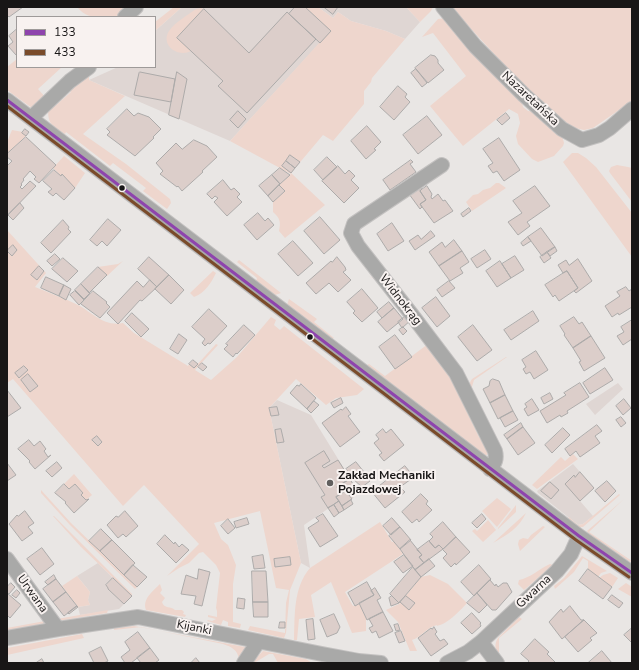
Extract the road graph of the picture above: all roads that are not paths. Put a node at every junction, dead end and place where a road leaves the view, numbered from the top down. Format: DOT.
graph roads {
  1 [pos="136,7"];
  2 [pos="443,7"];
  3 [pos="126,16"];
  4 [pos="88,68"];
  5 [pos="7,100"];
  6 [pos="632,109"];
  7 [pos="31,118"];
  8 [pos="442,165"];
  9 [pos="490,469"];
  10 [pos="579,536"];
  11 [pos="7,559"];
  12 [pos="632,574"];
  13 [pos="58,629"];
  14 [pos="7,638"];
  15 [pos="258,642"];
  16 [pos="481,642"];
  17 [pos="323,658"];
  18 [pos="244,663"];
  19 [pos="381,663"];
  20 [pos="447,663"];
  21 [pos="497,663"];
  1 -- 3 [label="street"];
  2 -- 6 [label="street, Nazaretańska"];
  4 -- 7 [label="street"];
  5 -- 7 [label="street"];
  7 -- 9 [label="street"];
  8 -- 9 [label="street, Widnokrąg"];
  9 -- 10 [label="street"];
  10 -- 12 [label="street"];
  10 -- 16 [label="street, Gwarna"];
  11 -- 13 [label="street, Urwana"];
  13 -- 14 [label="street, Kijanki"];
  13 -- 15 [label="street, Kijanki"];
  15 -- 17 [label="street, Kijanki"];
  15 -- 18 [label="street"];
  16 -- 20 [label="street"];
  16 -- 21 [label="street"];
  17 -- 19 [label="street, Kijanki"];
}
